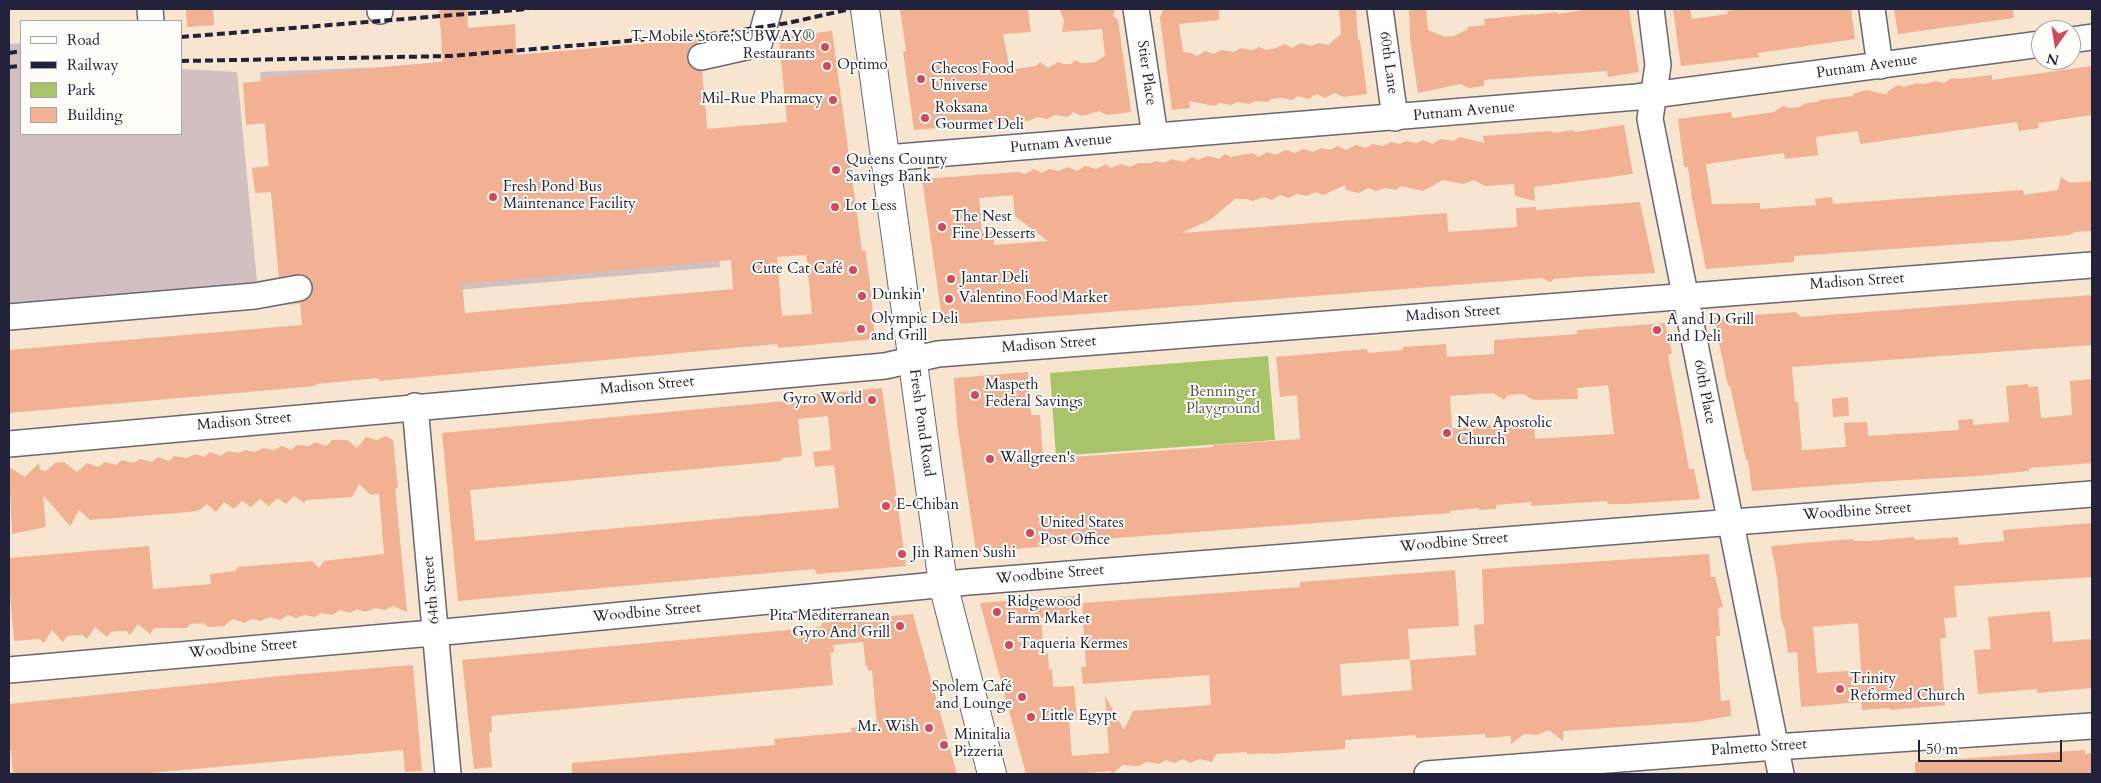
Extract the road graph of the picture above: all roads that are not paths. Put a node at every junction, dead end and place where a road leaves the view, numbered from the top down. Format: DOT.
graph roads {
  1 [pos="769,9"];
  2 [pos="865,9"];
  3 [pos="1136,9"];
  4 [pos="1380,9"];
  5 [pos="1651,9"];
  6 [pos="1872,9"];
  7 [pos="2031,45"];
  8 [pos="701,58"];
  9 [pos="1880,66"];
  10 [pos="1653,95"];
  11 [pos="1395,118"];
  12 [pos="1155,136"];
  13 [pos="886,158"];
  14 [pos="2092,264"];
  15 [pos="298,288"];
  16 [pos="1685,296"];
  17 [pos="9,316"];
  18 [pos="912,359"];
  19 [pos="415,406"];
  20 [pos="9,444"];
  21 [pos="2092,494"];
  22 [pos="1730,521"];
  23 [pos="942,584"];
  24 [pos="436,633"];
  25 [pos="9,670"];
  26 [pos="2092,726"];
  27 [pos="1776,747"];
  28 [pos="448,774"];
  29 [pos="992,774"];
  30 [pos="1427,774"];
  31 [pos="1781,774"];
  1 -- 8 [label="street"];
  2 -- 13 [label="main road, Fresh Pond Road"];
  3 -- 12 [label="street, Stier Place"];
  4 -- 11 [label="street, 60th Lane"];
  5 -- 10 [label="street, 60th Place"];
  6 -- 9 [label="street"];
  7 -- 9 [label="street, Putnam Avenue"];
  9 -- 10 [label="street, Putnam Avenue"];
  10 -- 11 [label="street, Putnam Avenue"];
  10 -- 16 [label="street, 60th Place"];
  11 -- 12 [label="street, Putnam Avenue"];
  12 -- 13 [label="street, Putnam Avenue"];
  13 -- 18 [label="main road, Fresh Pond Road"];
  14 -- 16 [label="street, Madison Street"];
  15 -- 17 [label="street"];
  16 -- 18 [label="street, Madison Street"];
  16 -- 22 [label="street, 60th Place"];
  18 -- 19 [label="street, Madison Street"];
  18 -- 23 [label="main road, Fresh Pond Road"];
  19 -- 20 [label="street, Madison Street"];
  19 -- 24 [label="street, 64th Street"];
  21 -- 22 [label="street, Woodbine Street"];
  22 -- 23 [label="street, Woodbine Street"];
  22 -- 27 [label="street, 60th Place"];
  23 -- 24 [label="street, Woodbine Street"];
  23 -- 29 [label="main road, Fresh Pond Road"];
  24 -- 25 [label="street, Woodbine Street"];
  24 -- 28 [label="street, 64th Street"];
  26 -- 27 [label="street, Palmetto Street"];
  27 -- 30 [label="street, Palmetto Street"];
  27 -- 31 [label="street, 60th Place"];
}
